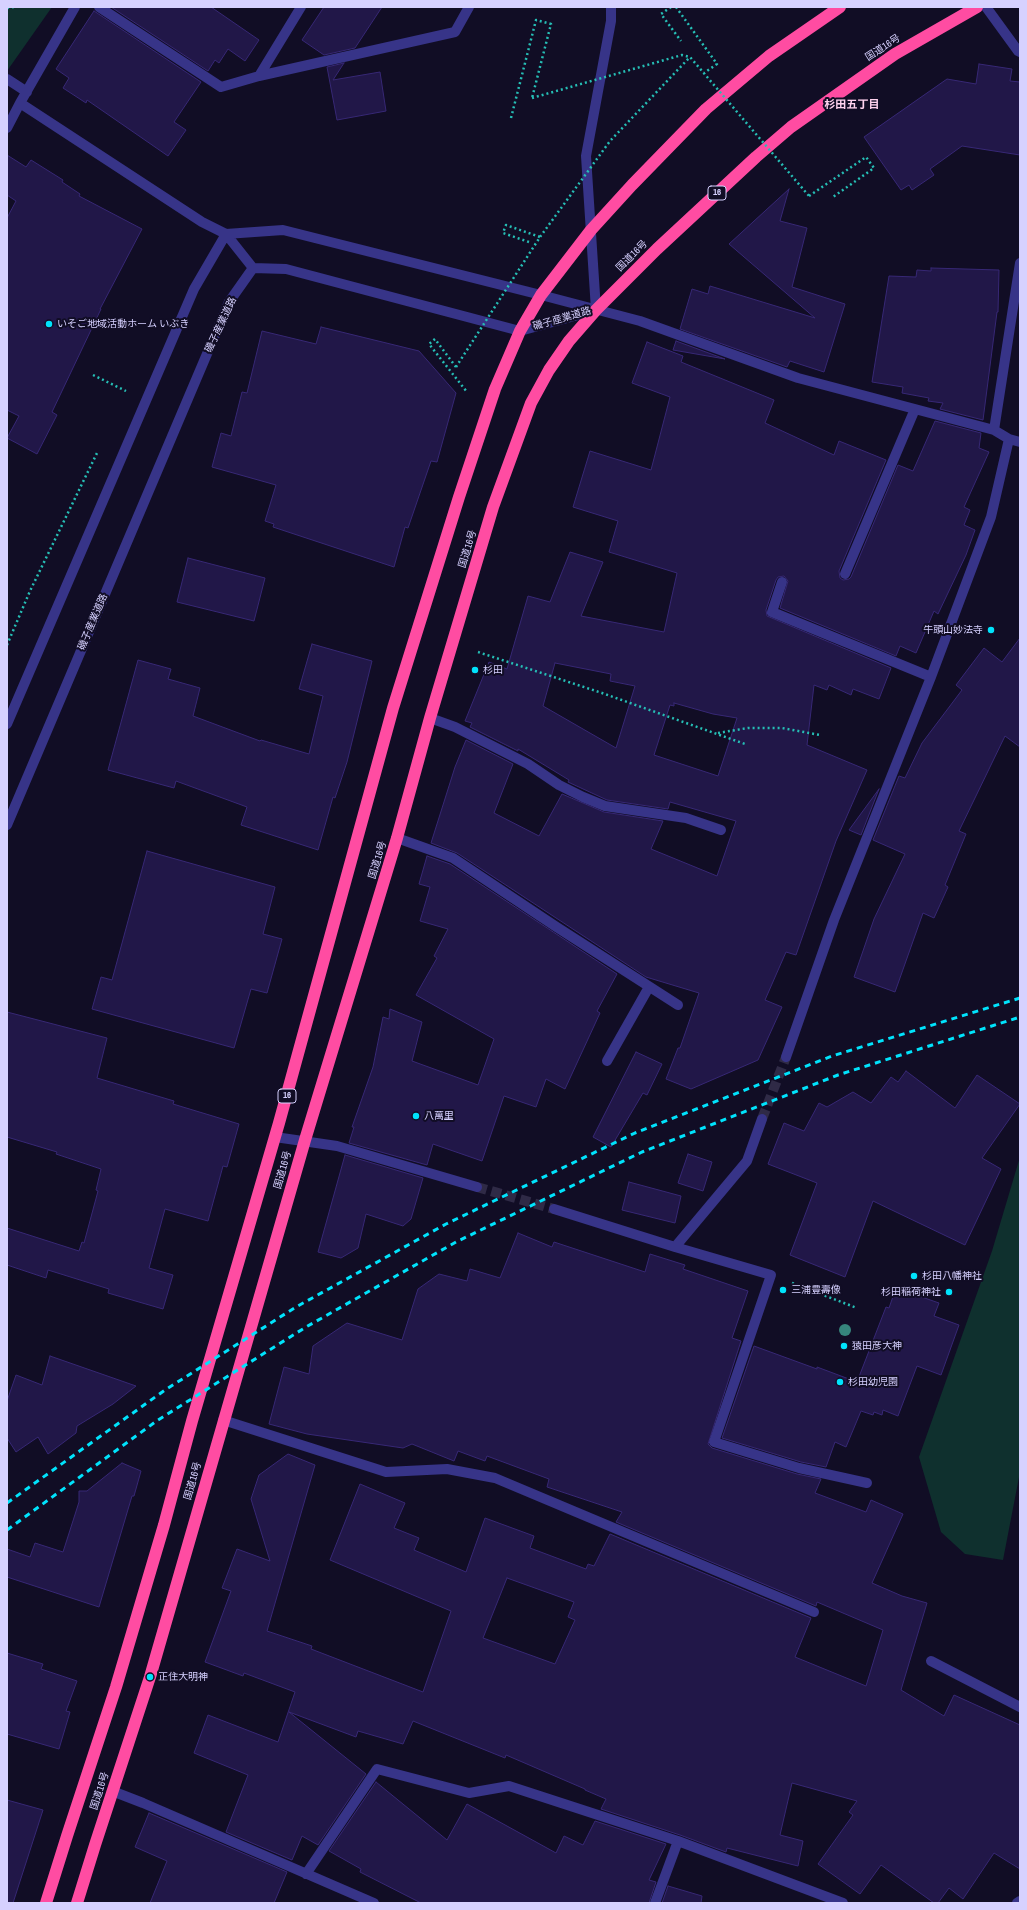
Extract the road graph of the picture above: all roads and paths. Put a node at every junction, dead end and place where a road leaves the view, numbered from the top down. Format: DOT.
graph roads {
  1 [pos="15,7"];
  2 [pos="75,7"];
  3 [pos="99,7"];
  4 [pos="301,7"];
  5 [pos="469,7"];
  6 [pos="611,7"];
  7 [pos="671,7"];
  8 [pos="676,7"];
  9 [pos="840,7"];
  10 [pos="977,7"];
  11 [pos="986,7"];
  12 [pos="7,8"];
  13 [pos="681,41"];
  14 [pos="1020,52"];
  15 [pos="690,57"];
  16 [pos="704,73"];
  17 [pos="259,76"];
  18 [pos="7,79"];
  19 [pos="27,92"];
  20 [pos="20,103"];
  21 [pos="511,118"];
  22 [pos="7,128"];
  23 [pos="833,197"];
  24 [pos="591,230"];
  25 [pos="226,234"];
  26 [pos="540,237"];
  27 [pos="529,242"];
  28 [pos="1020,263"];
  29 [pos="253,268"];
  30 [pos="540,295"];
  31 [pos="596,310"];
  32 [pos="520,331"];
  33 [pos="93,375"];
  34 [pos="467,392"];
  35 [pos="123,399"];
  36 [pos="915,409"];
  37 [pos="994,430"];
  38 [pos="1009,439"];
  39 [pos="1020,442"];
  40 [pos="99,449"];
  41 [pos="845,574"];
  42 [pos="782,582"];
  43 [pos="7,645"];
  44 [pos="478,652"];
  45 [pos="931,677"];
  46 [pos="430,718"];
  47 [pos="7,724"];
  48 [pos="716,733"];
  49 [pos="820,735"];
  50 [pos="745,744"];
  51 [pos="7,825"];
  52 [pos="721,830"];
  53 [pos="397,838"];
  54 [pos="649,987"];
  55 [pos="678,1005"];
  56 [pos="786,1057"];
  57 [pos="607,1060"];
  58 [pos="762,1119"];
  59 [pos="275,1137"];
  60 [pos="304,1140"];
  61 [pos="477,1187"];
  62 [pos="554,1209"];
  63 [pos="675,1247"];
  64 [pos="771,1275"];
  65 [pos="857,1308"];
  66 [pos="223,1420"];
  67 [pos="867,1483"];
  68 [pos="814,1612"];
  69 [pos="931,1661"];
  70 [pos="1020,1707"];
  71 [pos="112,1791"];
  72 [pos="678,1841"];
  73 [pos="306,1874"];
  74 [pos="1020,1901"];
  75 [pos="46,1903"];
  76 [pos="77,1903"];
  77 [pos="374,1903"];
  78 [pos="655,1903"];
  79 [pos="843,1903"];
  80 [pos="1017,1903"];
  1 -- 12 [label="path"];
  2 -- 19 [label="street"];
  3 -- 17 [label="street"];
  4 -- 17 [label="street"];
  5 -- 17 [label="street"];
  6 -- 24 [label="street"];
  7 -- 13 [label="path"];
  8 -- 16 [label="path"];
  9 -- 24 [label="highway, 国道16号 / 16"];
  10 -- 31 [label="highway, 国道16号 / 16"];
  11 -- 14 [label="street"];
  15 -- 16 [label="path, bridge"];
  15 -- 21 [label="path, bridge"];
  15 -- 26 [label="path, bridge"];
  16 -- 23 [label="path, bridge"];
  18 -- 19 [label="street"];
  19 -- 20 [label="street"];
  20 -- 22 [label="street"];
  20 -- 25 [label="street"];
  24 -- 30 [label="highway, 国道16号 / 16"];
  24 -- 31 [label="street"];
  25 -- 29 [label="street"];
  25 -- 30 [label="street, 磯子産業道路"];
  25 -- 47 [label="street"];
  26 -- 27 [label="path"];
  26 -- 34 [label="path, bridge"];
  28 -- 37 [label="street"];
  29 -- 32 [label="street, 磯子産業道路"];
  29 -- 51 [label="street, 磯子産業道路"];
  30 -- 31 [label="street, 磯子産業道路"];
  30 -- 32 [label="highway, 国道16号 / 16"];
  31 -- 32 [label="street, 磯子産業道路"];
  31 -- 36 [label="street"];
  31 -- 46 [label="highway, 国道16号 / 16"];
  32 -- 59 [label="highway, 国道16号 / 16"];
  33 -- 35 [label="path"];
  36 -- 37 [label="street"];
  36 -- 41 [label="street"];
  37 -- 38 [label="street"];
  38 -- 39 [label="street"];
  38 -- 45 [label="street"];
  40 -- 43 [label="path"];
  42 -- 45 [label="street"];
  44 -- 48 [label="path"];
  45 -- 56 [label="street"];
  46 -- 52 [label="street"];
  46 -- 53 [label="highway, 国道16号 / 16"];
  48 -- 49 [label="path"];
  48 -- 50 [label="path"];
  53 -- 54 [label="street"];
  53 -- 60 [label="highway, 国道16号 / 16"];
  54 -- 55 [label="street"];
  54 -- 57 [label="street"];
  58 -- 63 [label="street"];
  59 -- 60 [label="street"];
  59 -- 75 [label="highway, 国道16号 / 16"];
  60 -- 61 [label="street"];
  60 -- 66 [label="highway, 国道16号 / 16"];
  62 -- 63 [label="street"];
  63 -- 64 [label="street"];
  64 -- 65 [label="path"];
  64 -- 67 [label="street"];
  66 -- 68 [label="street"];
  66 -- 71 [label="highway, 国道16号 / 16"];
  69 -- 70 [label="street"];
  71 -- 73 [label="street"];
  71 -- 76 [label="highway, 国道16号 / 16"];
  72 -- 73 [label="street"];
  72 -- 78 [label="street"];
  72 -- 79 [label="street"];
  73 -- 77 [label="street"];
  74 -- 80 [label="street"];
}
